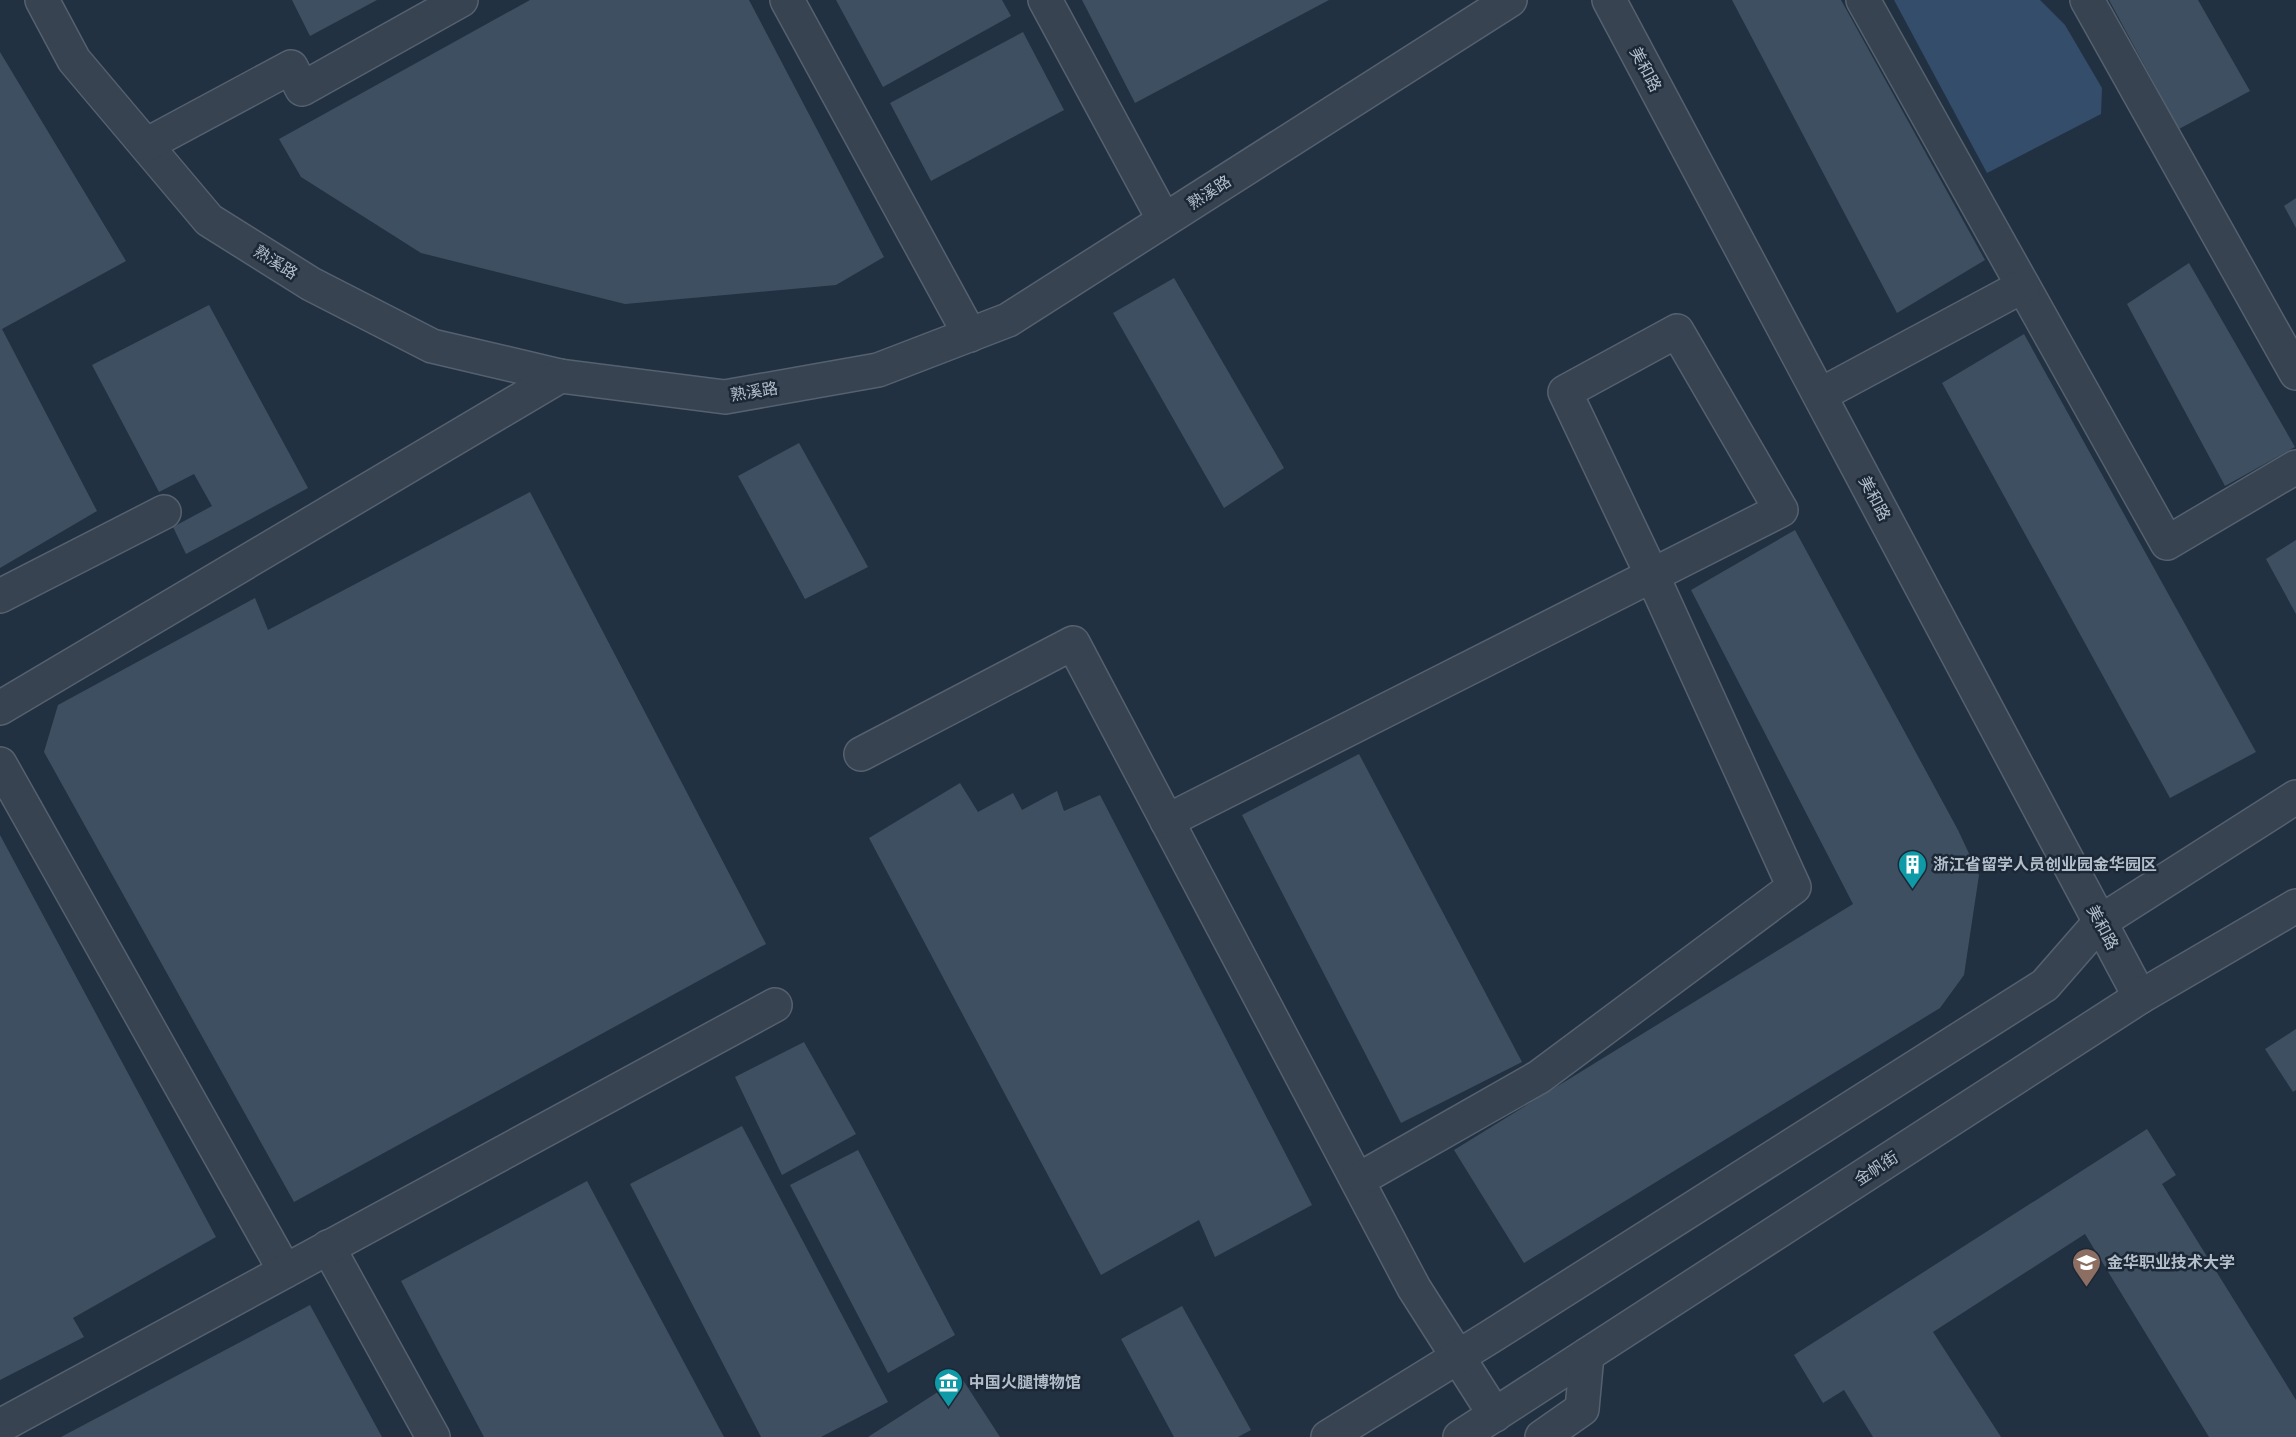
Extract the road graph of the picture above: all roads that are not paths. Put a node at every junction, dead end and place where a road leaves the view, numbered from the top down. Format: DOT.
graph roads {
  1 [pos="42,0"];
  2 [pos="461,0"];
  3 [pos="787,0"];
  4 [pos="1045,0"];
  5 [pos="1510,0"];
  6 [pos="1609,0"];
  7 [pos="1863,0"];
  8 [pos="2087,0"];
  9 [pos="146,146"];
  10 [pos="1164,220"];
  11 [pos="2023,286"];
  12 [pos="970,335"];
  13 [pos="2296,373"];
  14 [pos="561,376"];
  15 [pos="1820,395"];
  16 [pos="2296,467"];
  17 [pos="164,512"];
  18 [pos="1652,575"];
  19 [pos="0,596"];
  20 [pos="0,708"];
  21 [pos="861,754"];
  22 [pos="0,764"];
  23 [pos="2296,797"];
  24 [pos="1167,820"];
  25 [pos="2296,906"];
  26 [pos="2100,922"];
  27 [pos="2140,997"];
  28 [pos="775,1005"];
  29 [pos="1358,1180"];
  30 [pos="328,1247"];
  31 [pos="285,1271"];
  32 [pos="1587,1355"];
  33 [pos="1458,1357"];
  34 [pos="1495,1415"];
  35 [pos="0,1426"];
  36 [pos="433,1437"];
  37 [pos="1328,1437"];
  38 [pos="1460,1437"];
  39 [pos="1542,1437"];
  1 -- 9 [label="street, 熟溪路"];
  2 -- 9 [label="street"];
  3 -- 12 [label="street"];
  4 -- 10 [label="street"];
  5 -- 10 [label="street, 熟溪路"];
  6 -- 15 [label="street, 美和路"];
  7 -- 11 [label="street"];
  8 -- 13 [label="street"];
  9 -- 14 [label="street, 熟溪路"];
  10 -- 12 [label="street, 熟溪路"];
  11 -- 15 [label="street"];
  11 -- 16 [label="street"];
  12 -- 14 [label="street, 熟溪路"];
  14 -- 20 [label="street"];
  15 -- 26 [label="street, 美和路"];
  17 -- 19 [label="street"];
  18 -- 18 [label="street"];
  18 -- 24 [label="street"];
  18 -- 29 [label="street"];
  21 -- 24 [label="street"];
  22 -- 31 [label="street"];
  23 -- 26 [label="street"];
  24 -- 29 [label="street"];
  25 -- 27 [label="street, 金帆街"];
  26 -- 27 [label="street, 美和路"];
  26 -- 33 [label="street"];
  27 -- 32 [label="street, 金帆街"];
  28 -- 30 [label="street"];
  29 -- 33 [label="street"];
  30 -- 31 [label="street"];
  30 -- 36 [label="street"];
  31 -- 35 [label="street"];
  32 -- 34 [label="street, 金帆街"];
  32 -- 39 [label="street"];
  33 -- 34 [label="street"];
  33 -- 37 [label="street"];
  34 -- 38 [label="street, 金帆街"];
}
